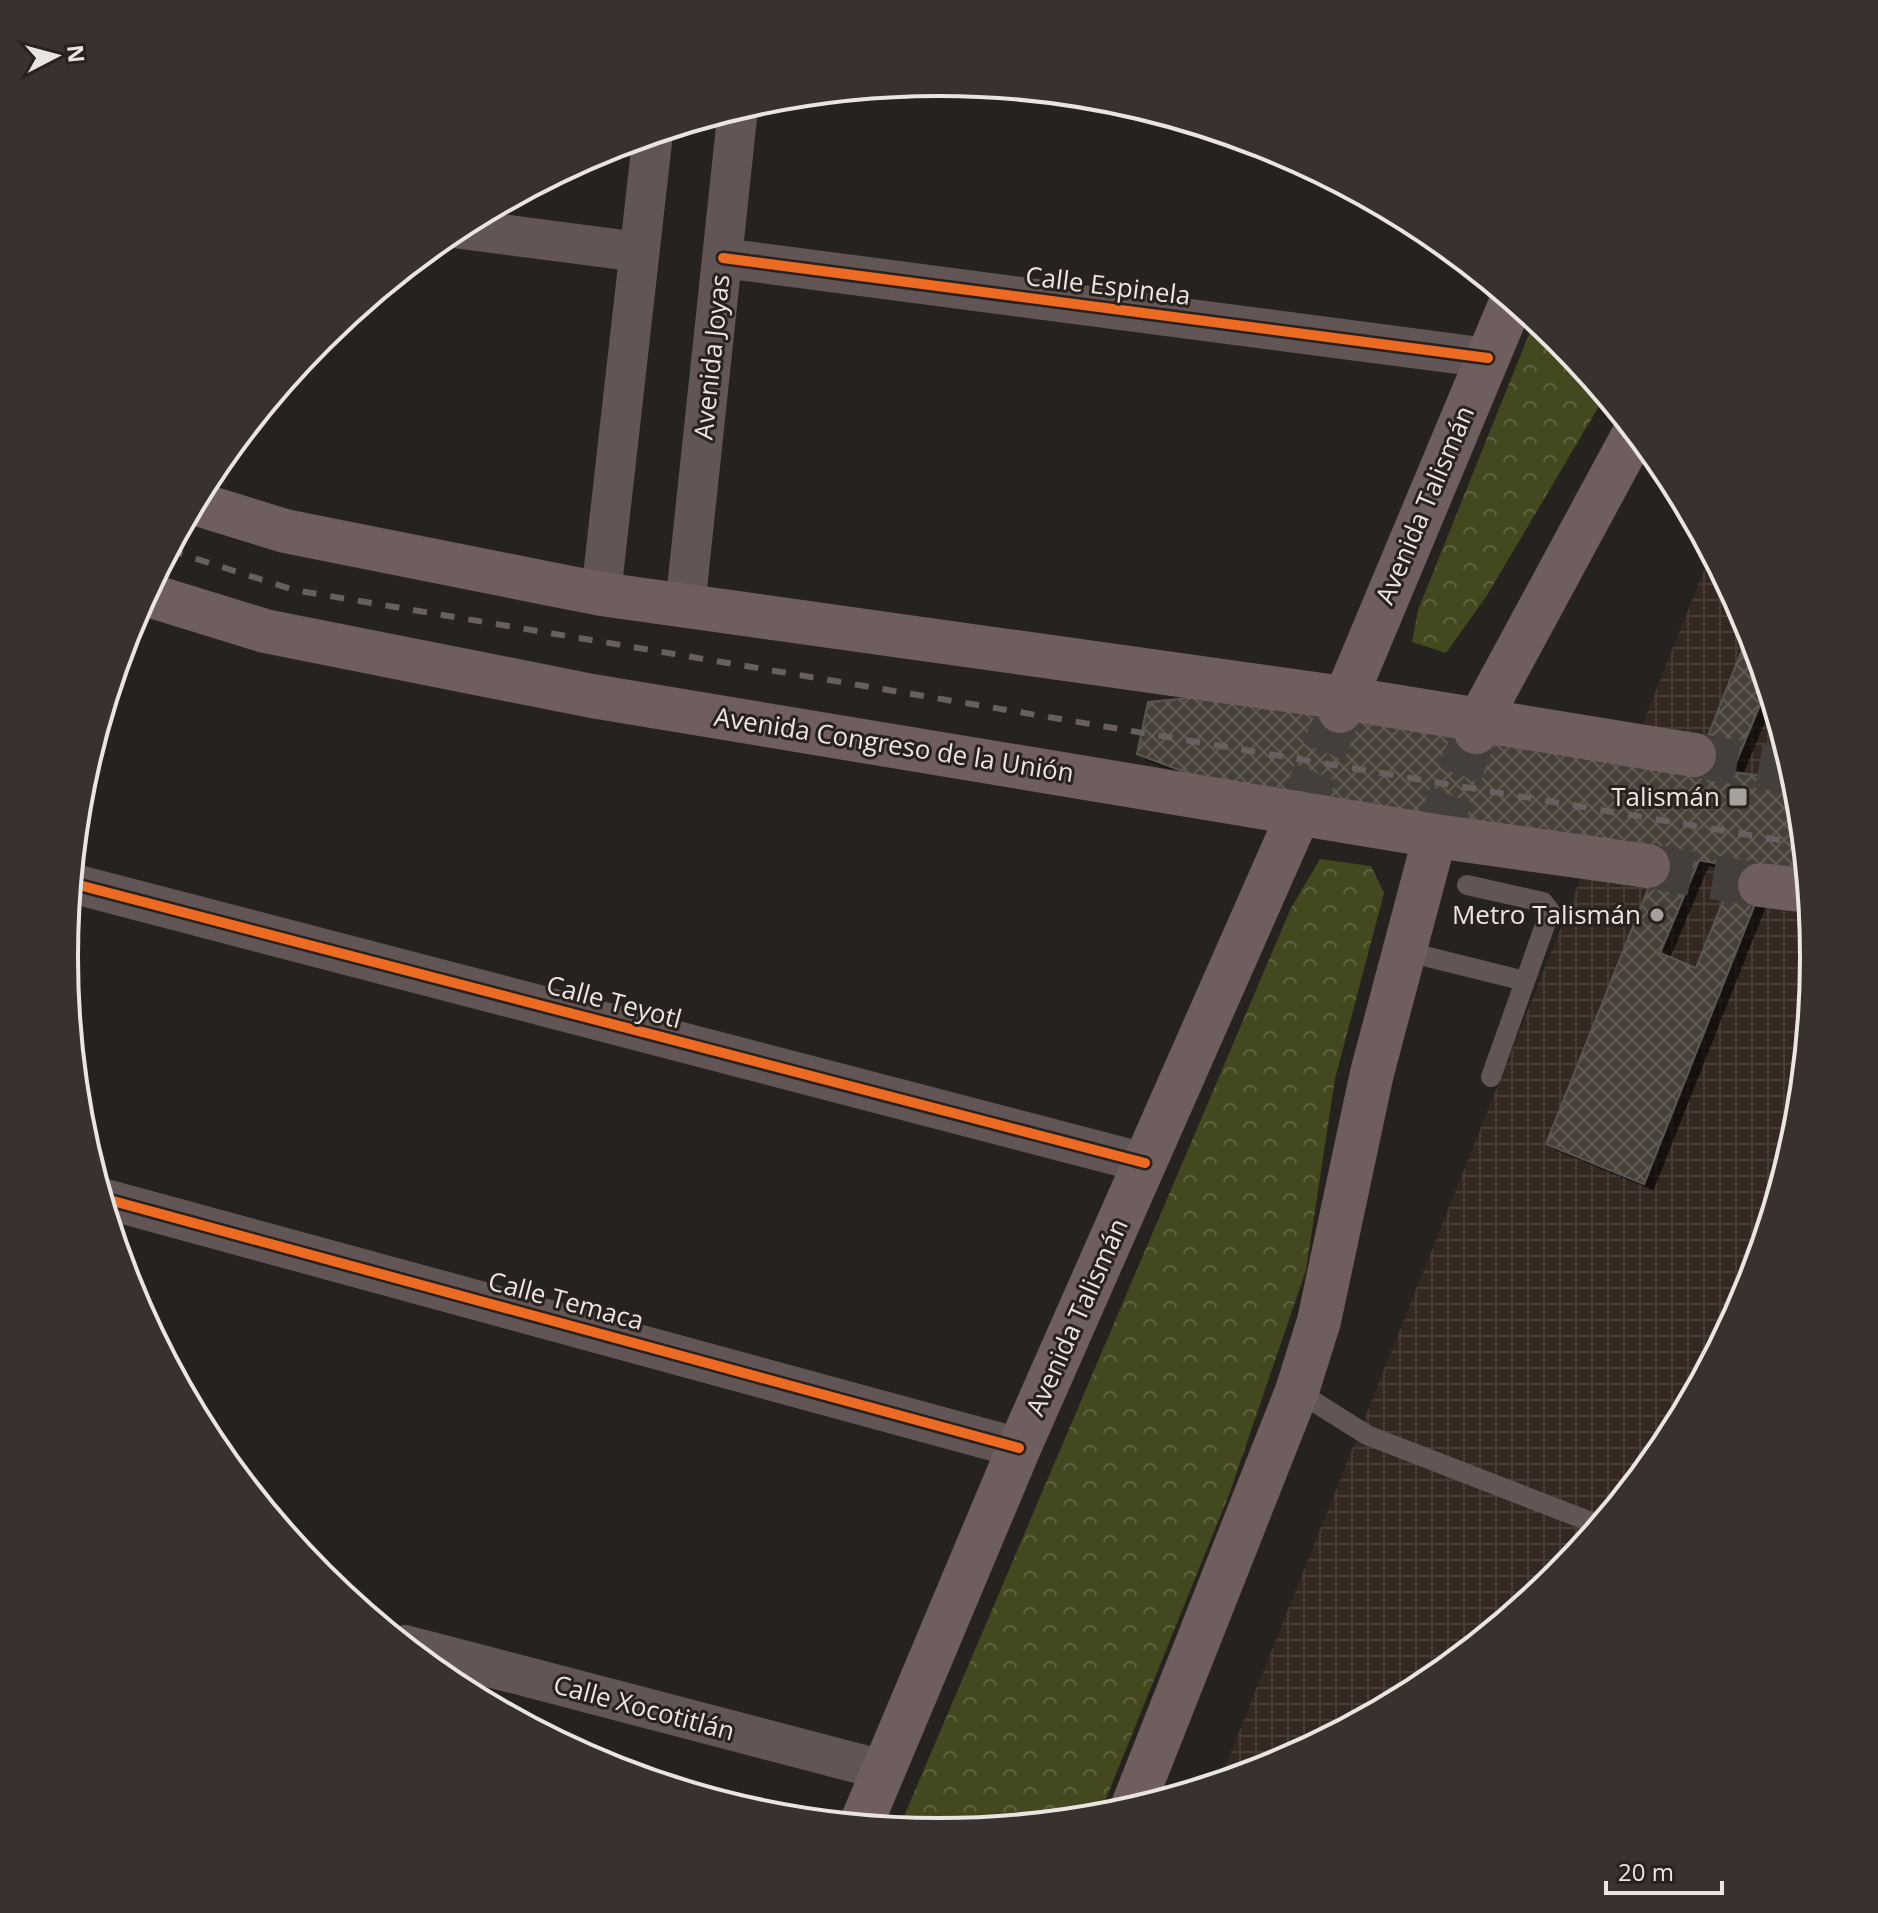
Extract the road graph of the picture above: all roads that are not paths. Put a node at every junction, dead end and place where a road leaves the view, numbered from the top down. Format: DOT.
graph roads {
  1 [pos="737,120"];
  2 [pos="652,145"];
  3 [pos="477,231"];
  4 [pos="639,252"];
  5 [pos="723,258"];
  6 [pos="1508,310"];
  7 [pos="1488,358"];
  8 [pos="1629,442"];
  9 [pos="205,506"];
  10 [pos="601,594"];
  11 [pos="157,598"];
  12 [pos="685,607"];
  13 [pos="1342,705"];
  14 [pos="1478,726"];
  15 [pos="1694,755"];
  16 [pos="1299,813"];
  17 [pos="1435,836"];
  18 [pos="1648,866"];
  19 [pos="1467,885"];
  20 [pos="1760,885"];
  21 [pos="81,886"];
  22 [pos="1797,890"];
  23 [pos="1404,951"];
  24 [pos="1525,981"];
  25 [pos="1491,1077"];
  26 [pos="1145,1163"];
  27 [pos="114,1201"];
  28 [pos="1297,1391"];
  29 [pos="1019,1448"];
  30 [pos="1589,1521"];
  31 [pos="433,1652"];
  32 [pos="883,1770"];
  33 [pos="1138,1794"];
  34 [pos="865,1814"];
  1 -- 5 [label="street, Avenida Joyas"];
  2 -- 4 [label="street"];
  3 -- 4 [label="street"];
  4 -- 10 [label="street"];
  5 -- 7 [label="street, Calle Espinela"];
  5 -- 12 [label="street, Avenida Joyas"];
  6 -- 7 [label="main road, Avenida Talismán"];
  7 -- 13 [label="main road, Avenida Talismán"];
  8 -- 14 [label="main road"];
  9 -- 10 [label="main road"];
  10 -- 12 [label="main road"];
  11 -- 16 [label="main road, Avenida Congreso de la Unión"];
  12 -- 13 [label="main road"];
  13 -- 14 [label="main road"];
  14 -- 15 [label="main road"];
  16 -- 17 [label="main road, Avenida Congreso de la Unión"];
  16 -- 26 [label="main road, Avenida Talismán"];
  17 -- 18 [label="main road, Avenida Congreso de la Unión"];
  17 -- 23 [label="main road"];
  19 -- 24 [label="lane"];
  20 -- 22 [label="main road"];
  21 -- 26 [label="street, Calle Teyotl"];
  23 -- 24 [label="lane"];
  23 -- 28 [label="main road"];
  24 -- 25 [label="lane"];
  26 -- 29 [label="main road, Avenida Talismán"];
  27 -- 29 [label="street, Calle Temaca"];
  28 -- 30 [label="lane"];
  28 -- 33 [label="main road"];
  29 -- 32 [label="main road, Avenida Talismán"];
  31 -- 32 [label="street, Calle Xocotitlán"];
  32 -- 34 [label="main road, Avenida Talismán"];
}
